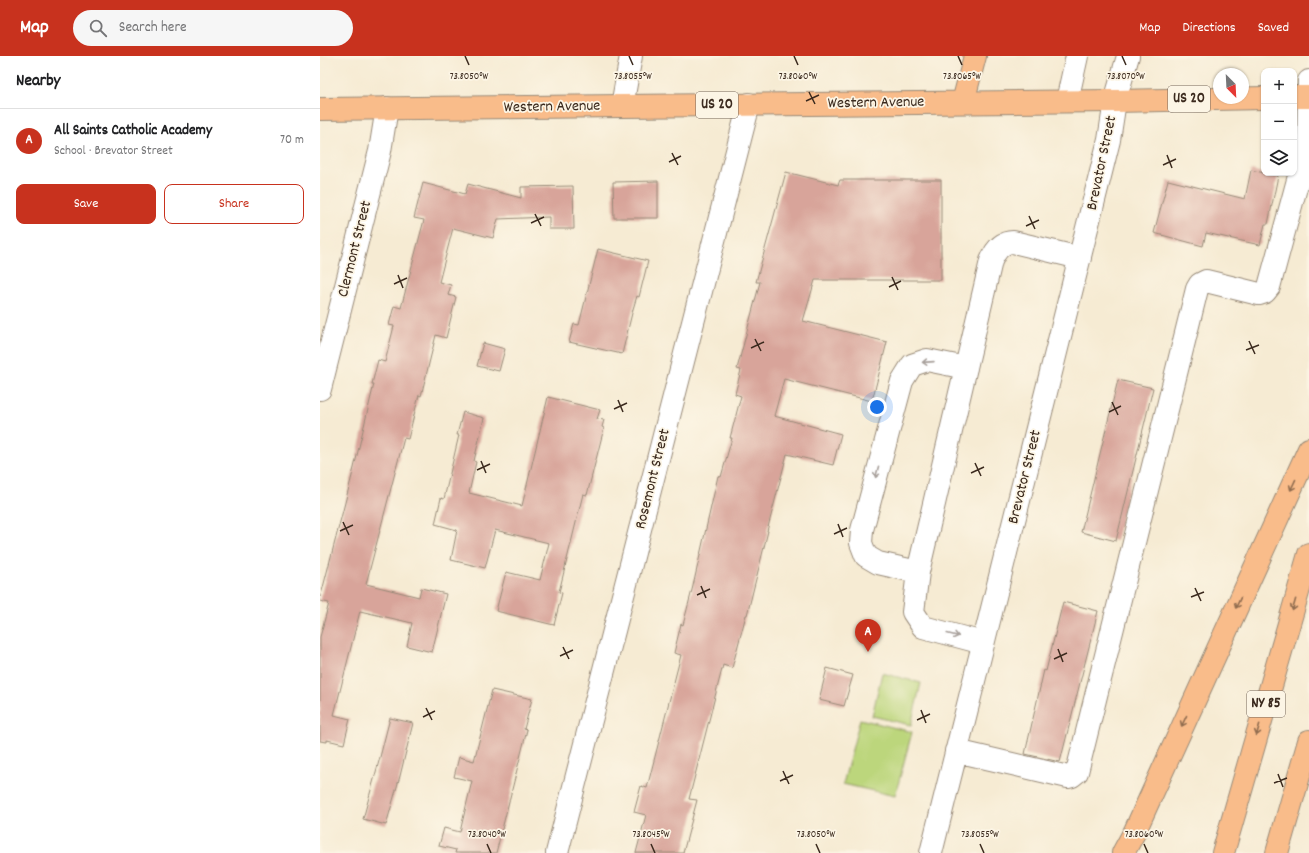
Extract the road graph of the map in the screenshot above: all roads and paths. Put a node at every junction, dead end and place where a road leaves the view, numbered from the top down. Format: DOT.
graph roads {
  1 [pos="631,56"];
  2 [pos="974,56"];
  3 [pos="1077,56"];
  4 [pos="1128,56"];
  5 [pos="1305,93"];
  6 [pos="1261,98"];
  7 [pos="1067,101"];
  8 [pos="1115,101"];
  9 [pos="963,102"];
  10 [pos="749,104"];
  11 [pos="622,106"];
  12 [pos="386,108"];
  13 [pos="320,109"];
  14 [pos="1080,258"];
  15 [pos="966,368"];
  16 [pos="320,389"];
  17 [pos="1309,449"];
  18 [pos="1309,554"];
  19 [pos="918,572"];
  20 [pos="984,643"];
  21 [pos="1309,741"];
  22 [pos="1309,748"];
  23 [pos="956,751"];
  24 [pos="557,853"];
  25 [pos="931,853"];
  26 [pos="1123,853"];
  27 [pos="1223,853"];
  28 [pos="1277,853"];
  29 [pos="1285,853"];
  1 -- 11 [label="street"];
  2 -- 9 [label="main road"];
  3 -- 7 [label="street"];
  4 -- 8 [label="street, Brevator Street"];
  5 -- 23 [label="street"];
  6 -- 8 [label="main road, Western Avenue / US 20"];
  7 -- 8 [label="main road, Western Avenue / US 20"];
  7 -- 9 [label="main road, Western Avenue / US 20"];
  8 -- 14 [label="street, Brevator Street"];
  9 -- 10 [label="main road, Western Avenue / US 20"];
  10 -- 11 [label="main road, Western Avenue / US 20"];
  10 -- 24 [label="street, Rosemont Street"];
  11 -- 12 [label="main road, Western Avenue / US 20"];
  12 -- 13 [label="main road, Western Avenue / US 20"];
  12 -- 16 [label="street, Clermont Street"];
  14 -- 15 [label="street"];
  14 -- 20 [label="street, Brevator Street"];
  15 -- 19 [label="street"];
  15 -- 19 [label="street, one-way"];
  17 -- 26 [label="main road, one-way"];
  18 -- 27 [label="main road, NY 85, one-way"];
  19 -- 20 [label="street, one-way"];
  20 -- 23 [label="street, Brevator Street"];
  21 -- 28 [label="main road"];
  22 -- 29 [label="main road"];
  23 -- 25 [label="street, Brevator Street"];
}
